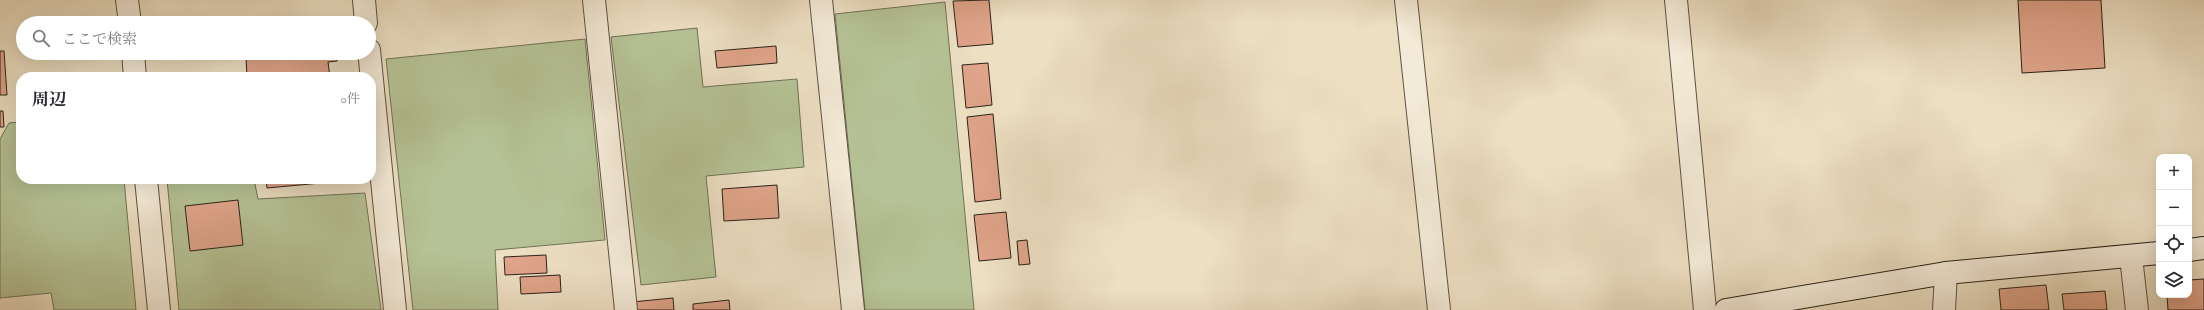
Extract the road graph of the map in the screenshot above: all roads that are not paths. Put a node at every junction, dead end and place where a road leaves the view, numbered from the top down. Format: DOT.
graph roads {
  1 [pos="127,0"];
  2 [pos="364,0"];
  3 [pos="594,0"];
  4 [pos="821,0"];
  5 [pos="1406,0"];
  6 [pos="1676,0"];
  7 [pos="129,16"];
  8 [pos="365,16"];
  9 [pos="134,60"];
  10 [pos="370,60"];
  11 [pos="135,72"];
  12 [pos="371,72"];
  13 [pos="376,120"];
  14 [pos="146,184"];
  15 [pos="2204,248"];
  16 [pos="2192,250"];
  17 [pos="2156,253"];
  18 [pos="2131,257"];
  19 [pos="1946,273"];
  20 [pos="159,310"];
  21 [pos="395,310"];
  22 [pos="626,310"];
  23 [pos="853,310"];
  24 [pos="1439,310"];
  25 [pos="1705,310"];
  26 [pos="1726,310"];
  27 [pos="1944,310"];
  28 [pos="2137,310"];
  1 -- 7 [label="street"];
  2 -- 8 [label="street"];
  3 -- 22 [label="street"];
  4 -- 23 [label="street"];
  5 -- 24 [label="street"];
  6 -- 25 [label="street"];
  9 -- 11 [label="street"];
  10 -- 12 [label="street"];
  13 -- 21 [label="street"];
  14 -- 20 [label="street"];
  15 -- 16 [label="street"];
  17 -- 18 [label="street"];
  18 -- 19 [label="street"];
  18 -- 28 [label="street"];
  19 -- 26 [label="street"];
  19 -- 27 [label="street"];
}
